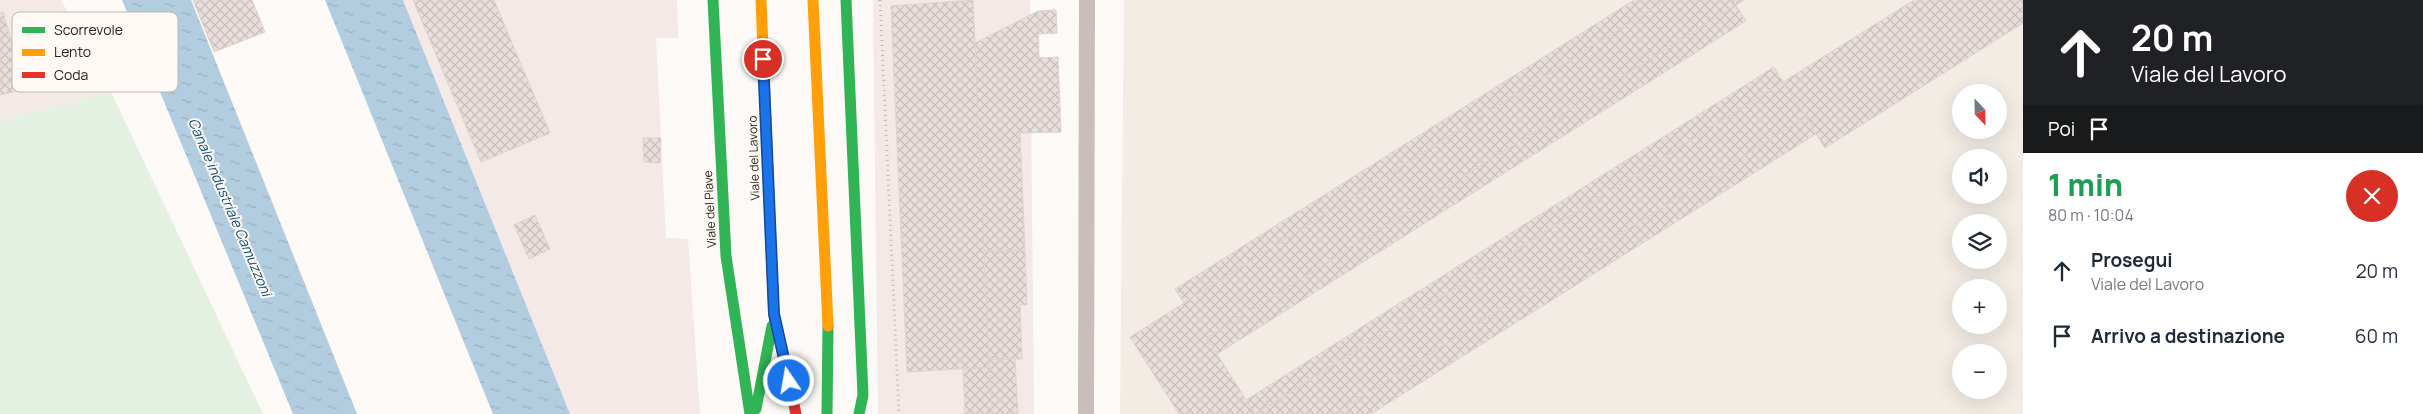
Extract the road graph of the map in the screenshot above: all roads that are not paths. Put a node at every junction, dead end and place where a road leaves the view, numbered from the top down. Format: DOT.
graph roads {
  1 [pos="713,0"];
  2 [pos="761,0"];
  3 [pos="813,0"];
  4 [pos="846,0"];
  5 [pos="1087,0"];
  6 [pos="774,314"];
  7 [pos="750,414"];
  8 [pos="755,414"];
  9 [pos="796,414"];
  10 [pos="827,414"];
  11 [pos="859,414"];
  12 [pos="1086,414"];
  1 -- 7 [label="main road, Viale del Piave"];
  2 -- 6 [label="main road, Viale del Lavoro"];
  3 -- 10 [label="main road"];
  4 -- 11 [label="main road"];
  5 -- 12 [label="lane"];
  6 -- 8 [label="main road"];
  6 -- 9 [label="main road"];
}
